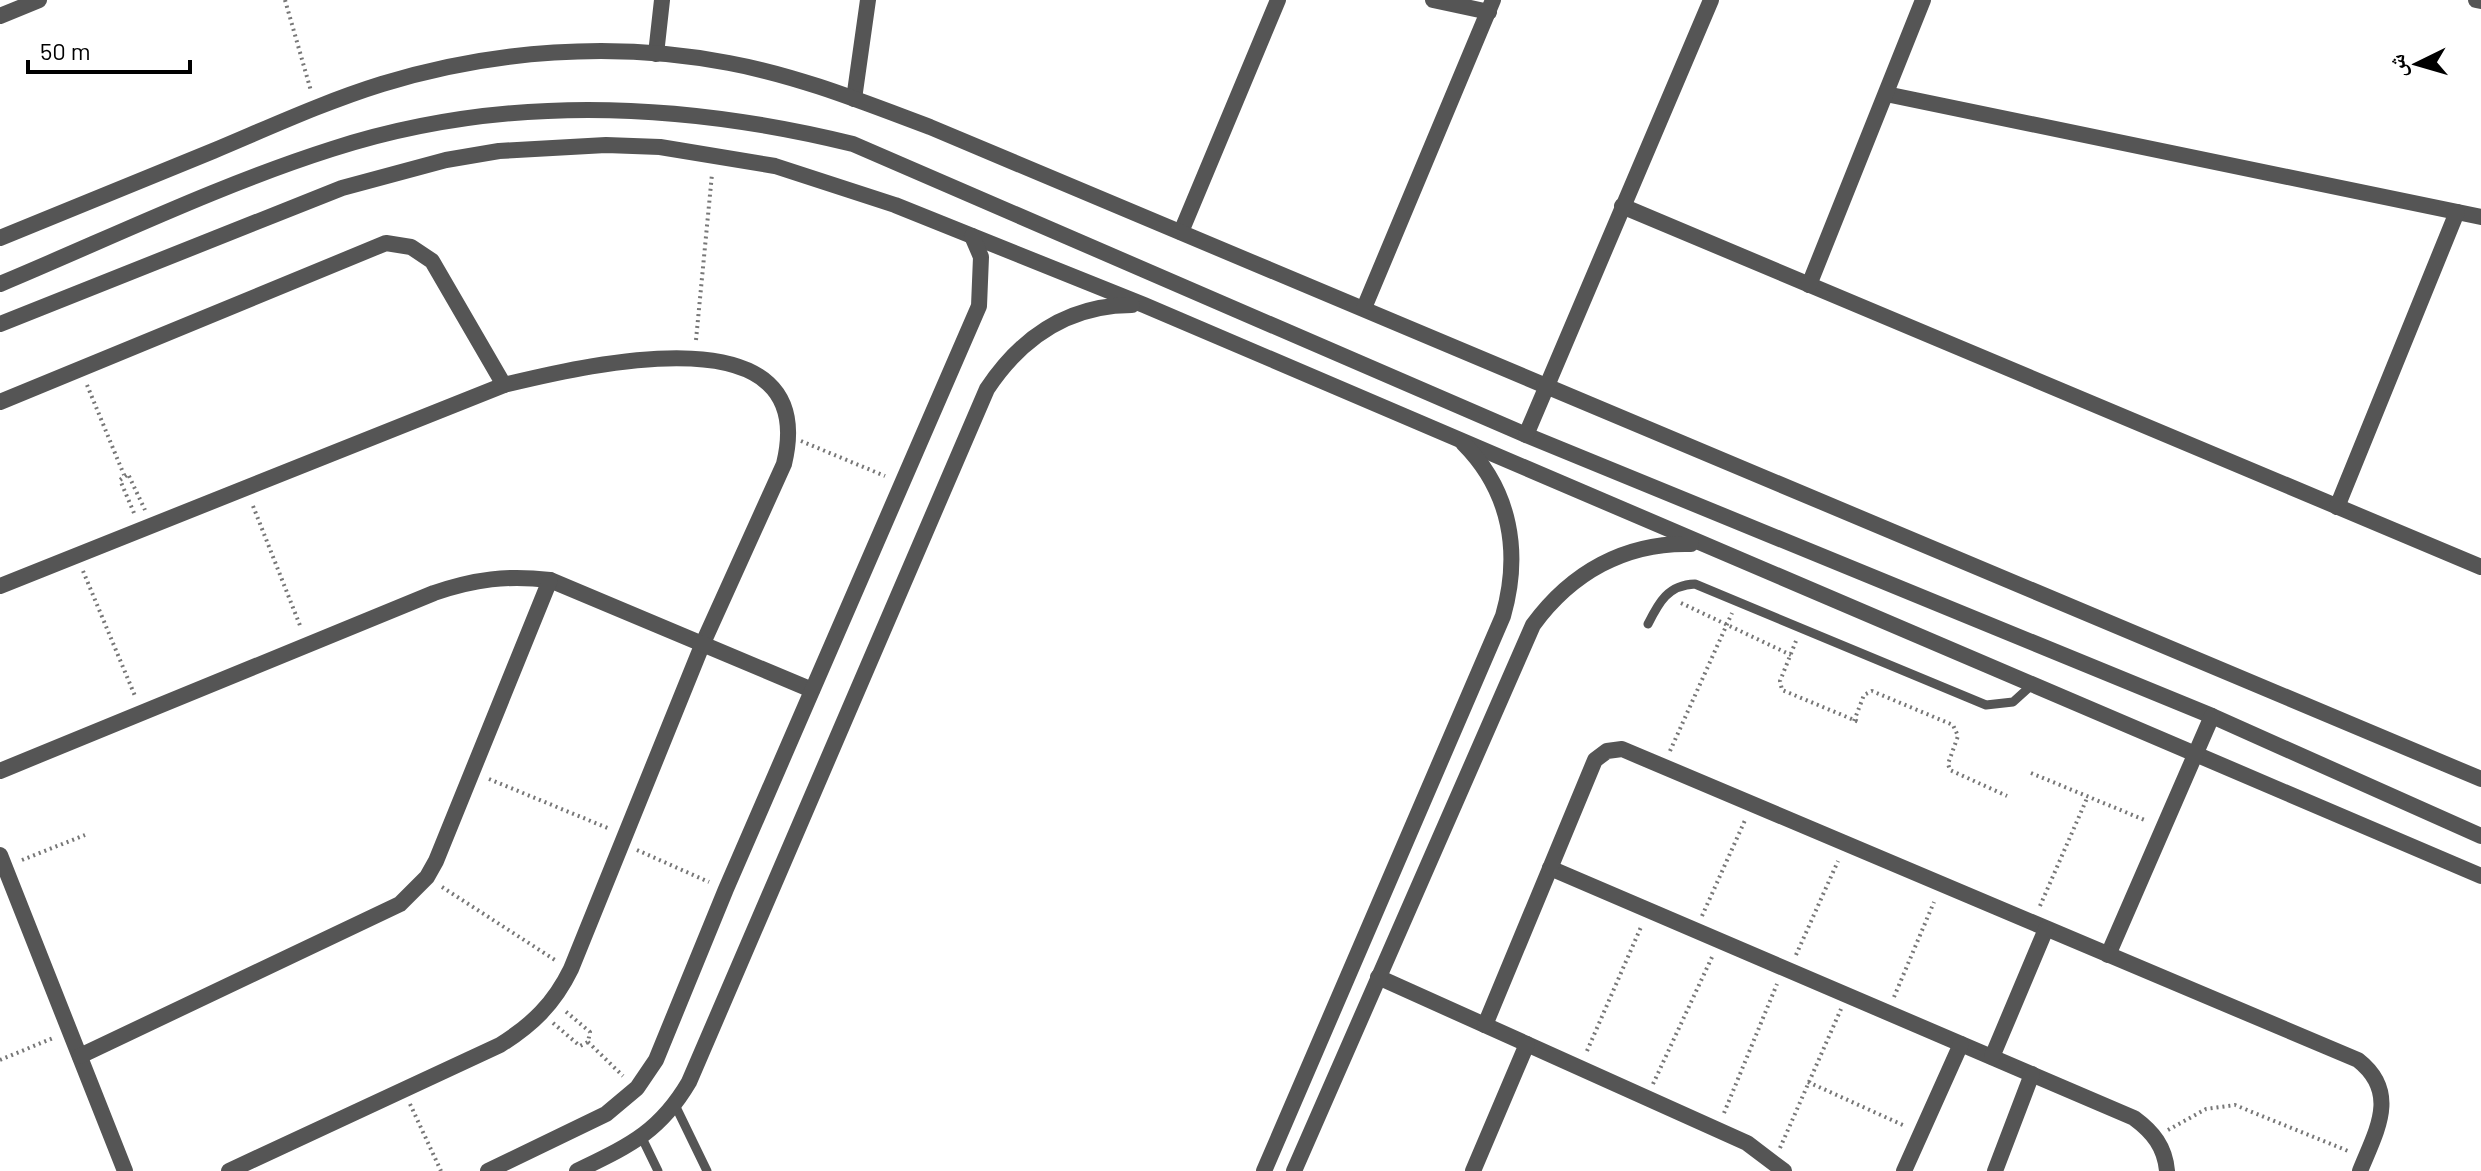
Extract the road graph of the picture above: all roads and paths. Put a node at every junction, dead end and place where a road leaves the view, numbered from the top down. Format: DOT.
graph roads {
  1 [pos="285,0"];
  2 [pos="662,0"];
  3 [pos="868,0"];
  4 [pos="1278,0"];
  5 [pos="1433,0"];
  6 [pos="1711,0"];
  7 [pos="1923,0"];
  8 [pos="31,2"];
  9 [pos="1491,6"];
  10 [pos="0,16"];
  11 [pos="656,54"];
  12 [pos="1886,94"];
  13 [pos="854,99"];
  14 [pos="316,109"];
  15 [pos="714,154"];
  16 [pos="1622,206"];
  17 [pos="2457,212"];
  18 [pos="2481,217"];
  19 [pos="1181,232"];
  20 [pos="972,236"];
  21 [pos="0,238"];
  22 [pos="0,284"];
  23 [pos="1809,285"];
  24 [pos="1144,305"];
  25 [pos="1364,308"];
  26 [pos="0,324"];
  27 [pos="694,358"];
  28 [pos="80,368"];
  29 [pos="504,385"];
  30 [pos="1547,385"];
  31 [pos="0,402"];
  32 [pos="1526,435"];
  33 [pos="791,436"];
  34 [pos="1456,436"];
  35 [pos="124,475"];
  36 [pos="902,483"];
  37 [pos="246,488"];
  38 [pos="2337,507"];
  39 [pos="147,528"];
  40 [pos="1700,544"];
  41 [pos="77,556"];
  42 [pos="2481,567"];
  43 [pos="550,580"];
  44 [pos="0,586"];
  45 [pos="1664,596"];
  46 [pos="1738,600"];
  47 [pos="1648,624"];
  48 [pos="1728,625"];
  49 [pos="1802,627"];
  50 [pos="703,643"];
  51 [pos="308,645"];
  52 [pos="1791,655"];
  53 [pos="2034,683"];
  54 [pos="812,690"];
  55 [pos="142,713"];
  56 [pos="2212,716"];
  57 [pos="2196,753"];
  58 [pos="1663,768"];
  59 [pos="0,771"];
  60 [pos="472,772"];
  61 [pos="2031,773"];
  62 [pos="2481,779"];
  63 [pos="2007,796"];
  64 [pos="2088,796"];
  65 [pos="1752,805"];
  66 [pos="2149,822"];
  67 [pos="85,835"];
  68 [pos="2481,836"];
  69 [pos="622,839"];
  70 [pos="1845,844"];
  71 [pos="2,861"];
  72 [pos="1550,868"];
  73 [pos="2481,876"];
  74 [pos="427,877"];
  75 [pos="1941,885"];
  76 [pos="726,889"];
  77 [pos="1648,910"];
  78 [pos="2039,926"];
  79 [pos="1696,930"];
  80 [pos="1719,941"];
  81 [pos="2108,955"];
  82 [pos="571,969"];
  83 [pos="1786,969"];
  84 [pos="1378,977"];
  85 [pos="1847,995"];
  86 [pos="548,1007"];
  87 [pos="1887,1013"];
  88 [pos="1485,1025"];
  89 [pos="70,1031"];
  90 [pos="588,1042"];
  91 [pos="1527,1044"];
  92 [pos="1961,1044"];
  93 [pos="80,1056"];
  94 [pos="1992,1057"];
  95 [pos="0,1060"];
  96 [pos="1580,1068"];
  97 [pos="2032,1074"];
  98 [pos="1808,1082"];
  99 [pos="637,1088"];
  100 [pos="404,1089"];
  101 [pos="1646,1098"];
  102 [pos="675,1105"];
  103 [pos="1717,1130"];
  104 [pos="1921,1133"];
  105 [pos="642,1138"];
  106 [pos="2156,1138"];
  107 [pos="2362,1164"];
  108 [pos="1779,1166"];
  109 [pos="125,1171"];
  110 [pos="229,1171"];
  111 [pos="441,1171"];
  112 [pos="488,1171"];
  113 [pos="577,1171"];
  114 [pos="658,1171"];
  115 [pos="707,1171"];
  116 [pos="1264,1171"];
  117 [pos="1294,1171"];
  118 [pos="1473,1171"];
  119 [pos="1904,1171"];
  120 [pos="1995,1171"];
  121 [pos="2167,1171"];
  1 -- 14 [label="path"];
  2 -- 11 [label="street"];
  3 -- 13 [label="street"];
  4 -- 19 [label="street"];
  5 -- 9 [label="street"];
  6 -- 16 [label="street"];
  7 -- 12 [label="street"];
  8 -- 10 [label="street"];
  9 -- 25 [label="street"];
  11 -- 13 [label="street"];
  11 -- 14 [label="street"];
  12 -- 17 [label="street"];
  12 -- 23 [label="street"];
  13 -- 19 [label="street"];
  14 -- 21 [label="street"];
  15 -- 20 [label="street"];
  15 -- 26 [label="street"];
  15 -- 27 [label="path"];
  16 -- 23 [label="street"];
  16 -- 30 [label="street"];
  17 -- 18 [label="street"];
  17 -- 38 [label="street"];
  19 -- 25 [label="street"];
  20 -- 24 [label="street"];
  20 -- 36 [label="street"];
  22 -- 32 [label="street"];
  23 -- 38 [label="street"];
  24 -- 34 [label="street"];
  24 -- 102 [label="street"];
  25 -- 30 [label="street"];
  27 -- 29 [label="street"];
  27 -- 33 [label="street"];
  28 -- 29 [label="street"];
  28 -- 31 [label="street"];
  28 -- 35 [label="path"];
  29 -- 37 [label="street"];
  30 -- 32 [label="street"];
  30 -- 62 [label="street"];
  32 -- 56 [label="street"];
  33 -- 36 [label="path"];
  33 -- 50 [label="street"];
  34 -- 40 [label="street"];
  34 -- 116 [label="street"];
  35 -- 39 [label="path"];
  35 -- 39 [label="path"];
  36 -- 54 [label="street"];
  37 -- 39 [label="street"];
  37 -- 51 [label="path"];
  38 -- 42 [label="street"];
  39 -- 41 [label="street"];
  40 -- 53 [label="street"];
  40 -- 84 [label="street"];
  41 -- 44 [label="street"];
  41 -- 55 [label="path"];
  43 -- 50 [label="street"];
  43 -- 51 [label="street"];
  43 -- 60 [label="street"];
  45 -- 46 [label="lane"];
  45 -- 47 [label="lane"];
  45 -- 48 [label="path"];
  46 -- 48 [label="path"];
  46 -- 49 [label="lane"];
  48 -- 52 [label="path"];
  48 -- 58 [label="path"];
  49 -- 52 [label="path"];
  49 -- 53 [label="lane"];
  50 -- 54 [label="street"];
  50 -- 69 [label="street"];
  51 -- 55 [label="street"];
  52 -- 63 [label="path"];
  53 -- 57 [label="street"];
  54 -- 76 [label="street"];
  55 -- 59 [label="street"];
  56 -- 57 [label="street"];
  56 -- 68 [label="street"];
  57 -- 73 [label="street"];
  57 -- 81 [label="street"];
  58 -- 65 [label="street"];
  58 -- 72 [label="street"];
  60 -- 69 [label="path"];
  60 -- 74 [label="street"];
  61 -- 64 [label="path"];
  64 -- 66 [label="path"];
  64 -- 78 [label="path"];
  65 -- 70 [label="street"];
  65 -- 79 [label="path"];
  67 -- 71 [label="path"];
  69 -- 76 [label="path"];
  69 -- 82 [label="street"];
  70 -- 75 [label="street"];
  70 -- 83 [label="path"];
  71 -- 89 [label="street"];
  72 -- 77 [label="street"];
  72 -- 88 [label="street"];
  74 -- 82 [label="path"];
  74 -- 93 [label="street"];
  75 -- 78 [label="street"];
  75 -- 87 [label="path"];
  76 -- 99 [label="street"];
  77 -- 79 [label="street"];
  77 -- 96 [label="path"];
  78 -- 81 [label="street"];
  78 -- 94 [label="street"];
  79 -- 80 [label="street"];
  80 -- 83 [label="street"];
  80 -- 101 [label="path"];
  81 -- 107 [label="street"];
  82 -- 86 [label="street"];
  83 -- 85 [label="street"];
  83 -- 103 [label="path"];
  84 -- 88 [label="street"];
  84 -- 117 [label="street"];
  85 -- 87 [label="street"];
  85 -- 98 [label="path"];
  86 -- 90 [label="path"];
  86 -- 90 [label="path"];
  86 -- 100 [label="street"];
  87 -- 92 [label="street"];
  88 -- 91 [label="street"];
  89 -- 93 [label="street"];
  89 -- 95 [label="path"];
  90 -- 99 [label="path"];
  91 -- 96 [label="street"];
  91 -- 118 [label="street"];
  92 -- 94 [label="street"];
  92 -- 104 [label="street"];
  93 -- 109 [label="street"];
  94 -- 97 [label="street"];
  96 -- 101 [label="street"];
  97 -- 106 [label="street"];
  97 -- 120 [label="street"];
  98 -- 104 [label="path"];
  98 -- 108 [label="path"];
  99 -- 112 [label="street"];
  100 -- 110 [label="street"];
  100 -- 111 [label="path"];
  101 -- 103 [label="street"];
  102 -- 105 [label="street"];
  102 -- 115 [label="lane"];
  103 -- 108 [label="street"];
  104 -- 119 [label="street"];
  105 -- 113 [label="street"];
  105 -- 114 [label="lane"];
  106 -- 107 [label="path"];
  106 -- 121 [label="street"];
}
